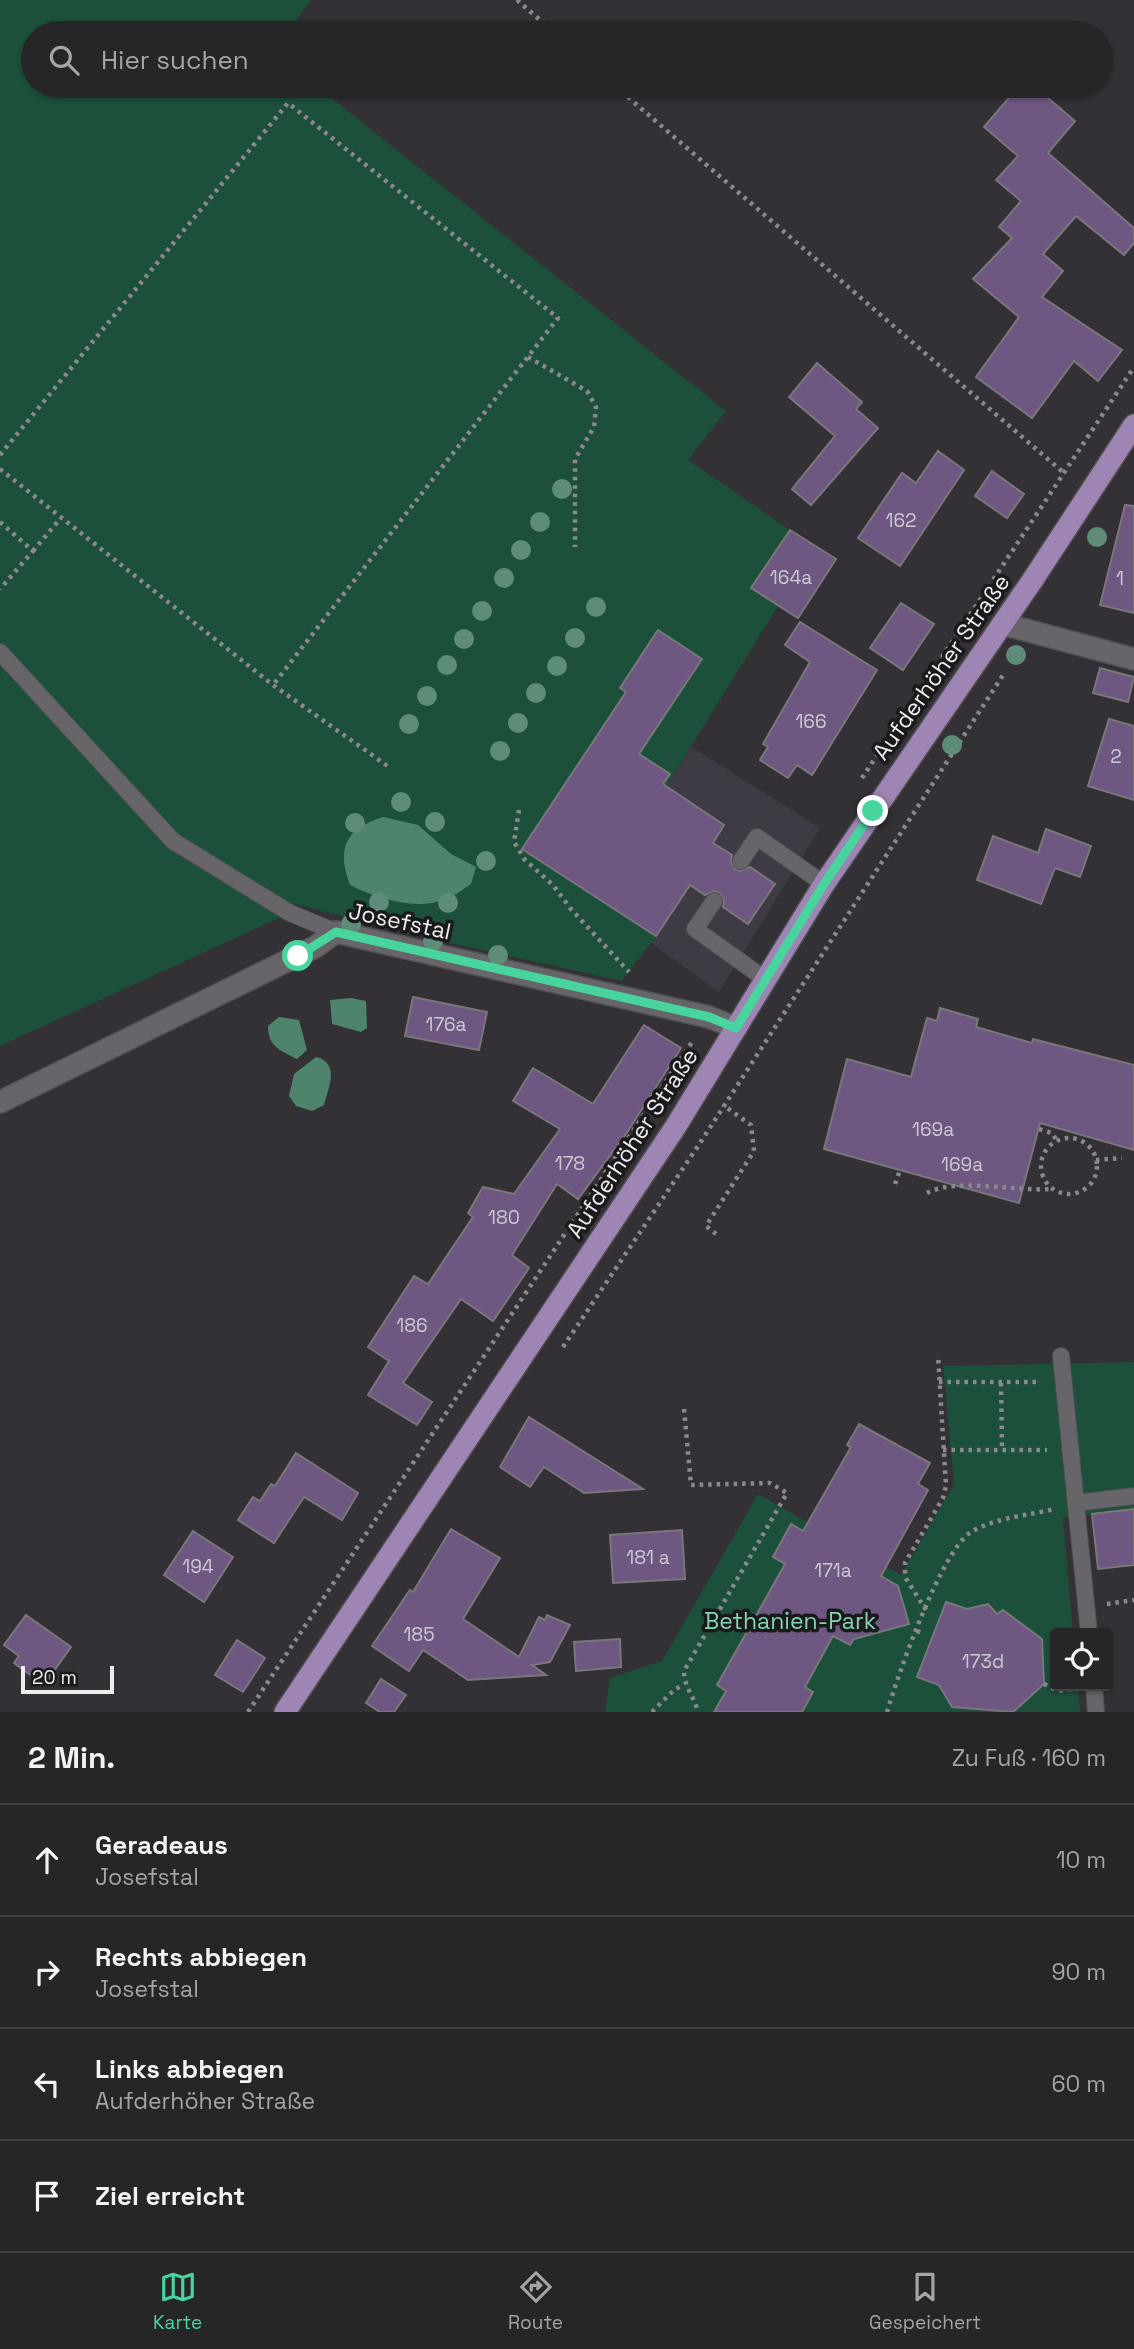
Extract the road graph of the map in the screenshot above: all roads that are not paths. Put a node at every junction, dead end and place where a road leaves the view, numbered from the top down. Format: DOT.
graph roads {
  1 [pos="1134,425"];
  2 [pos="1003,624"];
  3 [pos="0,652"];
  4 [pos="1134,659"];
  5 [pos="741,861"];
  6 [pos="824,884"];
  7 [pos="714,901"];
  8 [pos="336,932"];
  9 [pos="765,979"];
  10 [pos="736,1028"];
  11 [pos="0,1102"];
  12 [pos="1061,1356"];
  13 [pos="1134,1496"];
  14 [pos="1076,1503"];
  15 [pos="1088,1628"];
  16 [pos="1094,1691"];
  17 [pos="285,1712"];
  18 [pos="1096,1712"];
  1 -- 2 [label="main road, Aufderhöher Straße"];
  2 -- 4 [label="street"];
  2 -- 6 [label="main road, Aufderhöher Straße"];
  3 -- 8 [label="lane"];
  5 -- 6 [label="lane"];
  6 -- 9 [label="main road, Aufderhöher Straße"];
  7 -- 9 [label="lane"];
  8 -- 10 [label="street, Josefstal"];
  8 -- 11 [label="street, Josefstal"];
  9 -- 10 [label="main road, Aufderhöher Straße"];
  10 -- 17 [label="main road, Aufderhöher Straße"];
  12 -- 14 [label="lane"];
  13 -- 14 [label="lane"];
  14 -- 15 [label="lane"];
  16 -- 18 [label="lane"];
}
